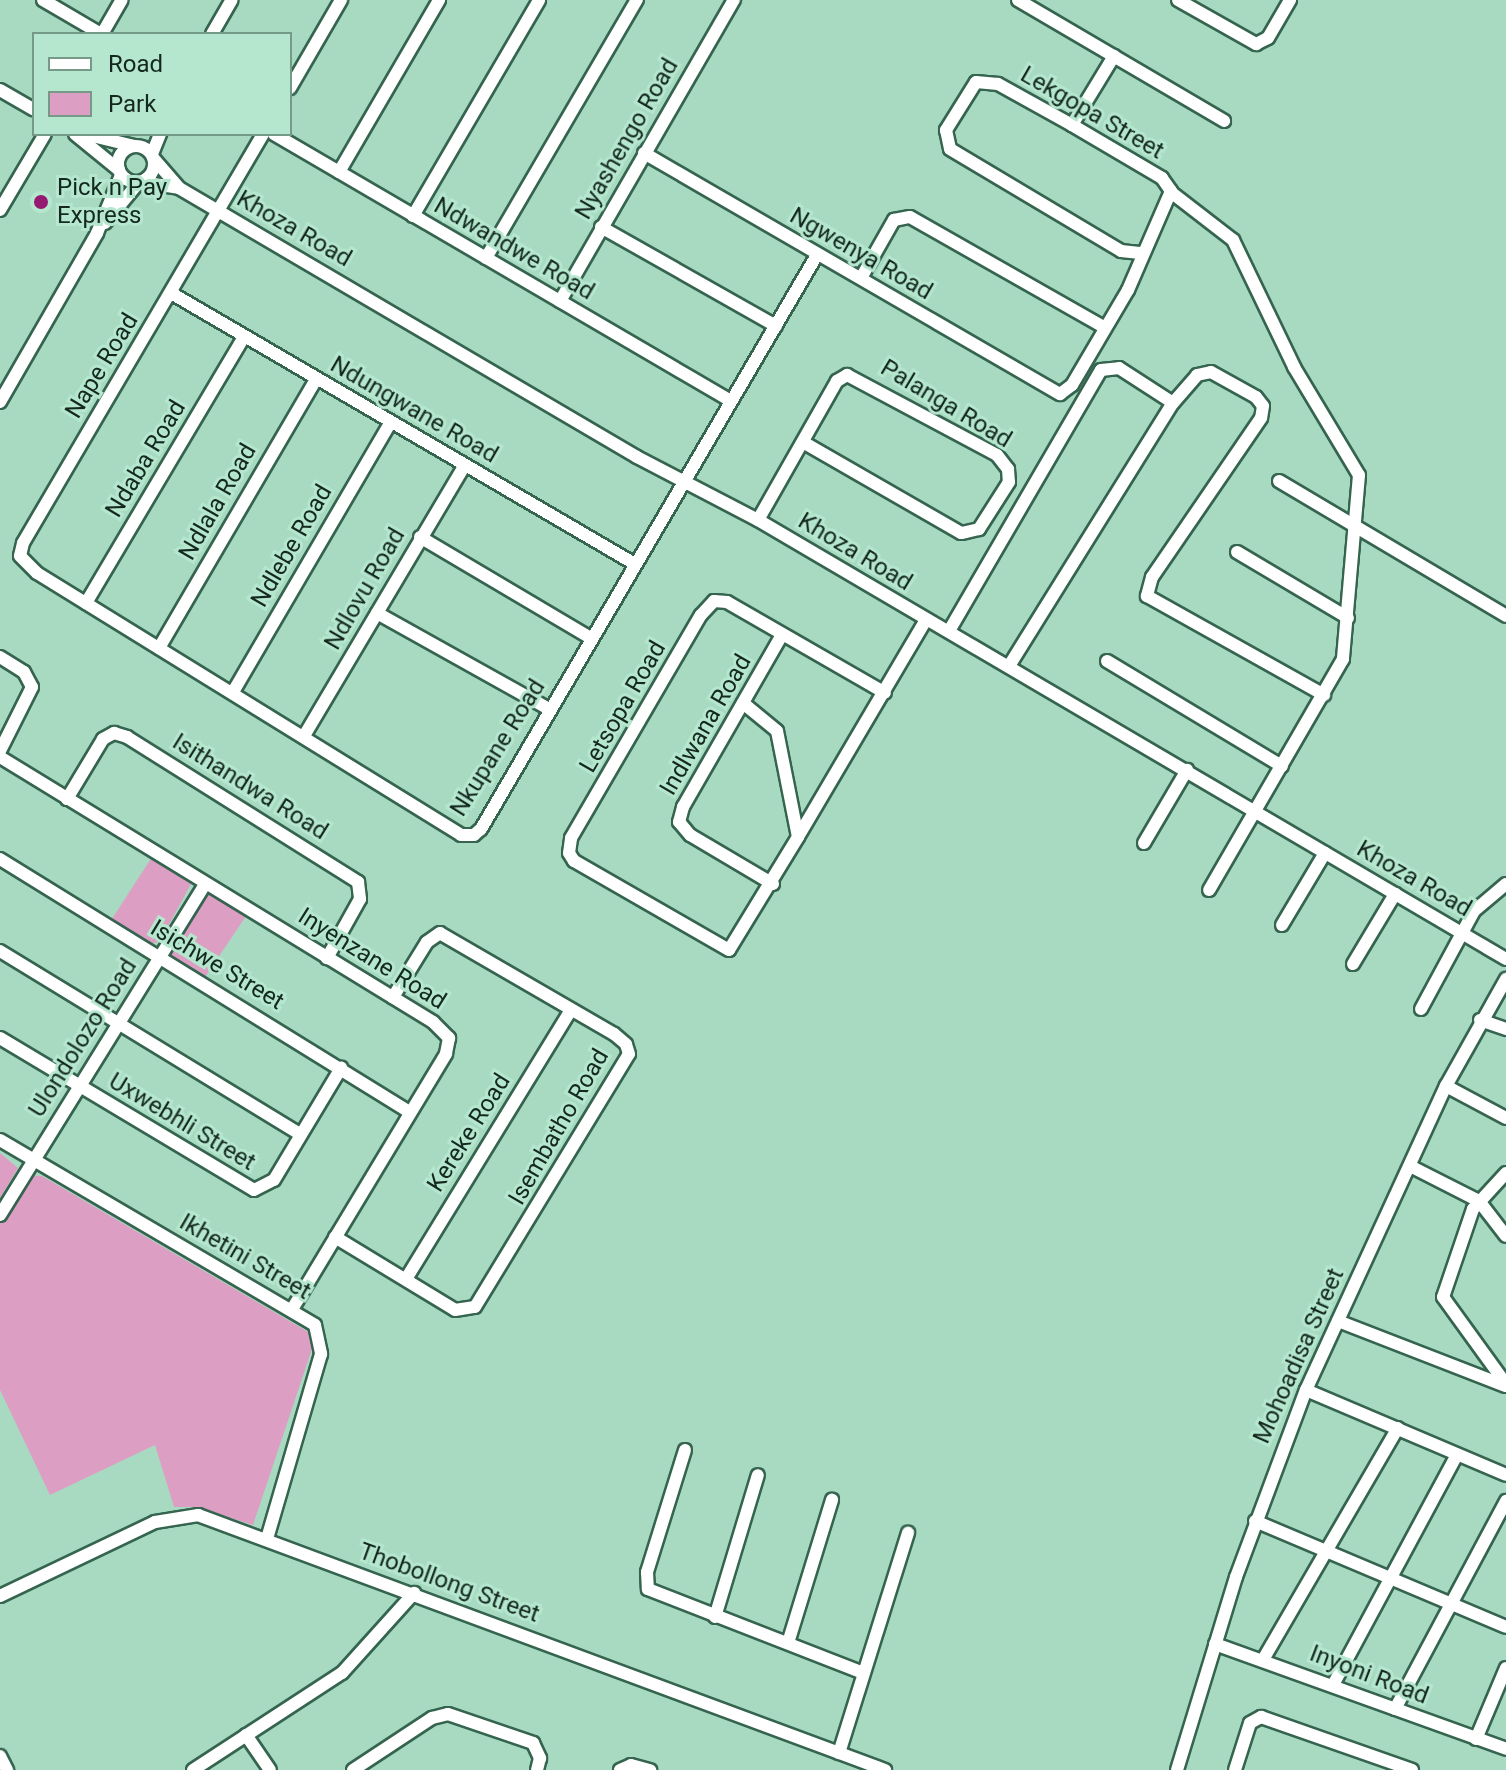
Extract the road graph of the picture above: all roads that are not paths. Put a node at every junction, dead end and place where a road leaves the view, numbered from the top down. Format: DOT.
graph roads {
  1 [pos="43,0"];
  2 [pos="122,0"];
  3 [pos="232,0"];
  4 [pos="341,0"];
  5 [pos="439,0"];
  6 [pos="539,0"];
  7 [pos="637,0"];
  8 [pos="734,0"];
  9 [pos="1018,0"];
  10 [pos="1178,0"];
  11 [pos="1290,0"];
  12 [pos="99,32"];
  13 [pos="103,32"];
  14 [pos="213,32"];
  15 [pos="1114,56"];
  16 [pos="292,85"];
  17 [pos="0,90"];
  18 [pos="32,109"];
  19 [pos="1224,121"];
  20 [pos="1072,125"];
  21 [pos="44,136"];
  22 [pos="77,136"];
  23 [pos="92,136"];
  24 [pos="143,136"];
  25 [pos="159,136"];
  26 [pos="262,136"];
  27 [pos="277,136"];
  28 [pos="135,146"];
  29 [pos="644,153"];
  30 [pos="153,157"];
  31 [pos="120,172"];
  32 [pos="339,172"];
  33 [pos="140,182"];
  34 [pos="179,188"];
  35 [pos="1172,193"];
  36 [pos="2,200"];
  37 [pos="218,210"];
  38 [pos="413,216"];
  39 [pos="601,227"];
  40 [pos="97,233"];
  41 [pos="1140,253"];
  42 [pos="817,255"];
  43 [pos="486,258"];
  44 [pos="861,278"];
  45 [pos="171,293"];
  46 [pos="560,301"];
  47 [pos="776,326"];
  48 [pos="1105,328"];
  49 [pos="244,337"];
  50 [pos="316,379"];
  51 [pos="1056,393"];
  52 [pos="731,401"];
  53 [pos="0,402"];
  54 [pos="1173,403"];
  55 [pos="390,423"];
  56 [pos="803,442"];
  57 [pos="465,465"];
  58 [pos="686,481"];
  59 [pos="1279,481"];
  60 [pos="758,520"];
  61 [pos="1357,529"];
  62 [pos="420,537"];
  63 [pos="23,543"];
  64 [pos="1237,552"];
  65 [pos="635,564"];
  66 [pos="86,603"];
  67 [pos="377,613"];
  68 [pos="1506,616"];
  69 [pos="1348,618"];
  70 [pos="926,620"];
  71 [pos="949,631"];
  72 [pos="782,635"];
  73 [pos="591,638"];
  74 [pos="159,648"];
  75 [pos="0,657"];
  76 [pos="1107,661"];
  77 [pos="1009,666"];
  78 [pos="233,692"];
  79 [pos="885,693"];
  80 [pos="1324,695"];
  81 [pos="743,703"];
  82 [pos="549,709"];
  83 [pos="304,736"];
  84 [pos="0,751"];
  85 [pos="0,757"];
  86 [pos="1282,766"];
  87 [pos="1187,770"];
  88 [pos="67,799"];
  89 [pos="1255,811"];
  90 [pos="798,837"];
  91 [pos="1144,843"];
  92 [pos="1325,853"];
  93 [pos="0,859"];
  94 [pos="205,884"];
  95 [pos="773,884"];
  96 [pos="1506,884"];
  97 [pos="1209,890"];
  98 [pos="1395,894"];
  99 [pos="1282,925"];
  100 [pos="1464,934"];
  101 [pos="0,951"];
  102 [pos="159,957"];
  103 [pos="327,958"];
  104 [pos="1506,959"];
  105 [pos="1353,964"];
  106 [pos="1506,979"];
  107 [pos="393,997"];
  108 [pos="1421,1009"];
  109 [pos="571,1010"];
  110 [pos="1480,1020"];
  111 [pos="119,1024"];
  112 [pos="1506,1029"];
  113 [pos="0,1038"];
  114 [pos="341,1068"];
  115 [pos="1446,1086"];
  116 [pos="79,1087"];
  117 [pos="410,1112"];
  118 [pos="1506,1118"];
  119 [pos="300,1134"];
  120 [pos="0,1140"];
  121 [pos="34,1159"];
  122 [pos="1410,1166"];
  123 [pos="1506,1173"];
  124 [pos="1479,1201"];
  125 [pos="0,1215"];
  126 [pos="1506,1236"];
  127 [pos="335,1237"];
  128 [pos="406,1279"];
  129 [pos="292,1309"];
  130 [pos="1338,1321"];
  131 [pos="1506,1385"];
  132 [pos="1306,1390"];
  133 [pos="1398,1428"];
  134 [pos="685,1450"];
  135 [pos="1457,1455"];
  136 [pos="758,1475"];
  137 [pos="1506,1475"];
  138 [pos="832,1500"];
  139 [pos="1506,1501"];
  140 [pos="1255,1521"];
  141 [pos="908,1533"];
  142 [pos="267,1539"];
  143 [pos="1325,1554"];
  144 [pos="1387,1579"];
  145 [pos="414,1593"];
  146 [pos="0,1596"];
  147 [pos="1452,1606"];
  148 [pos="715,1617"];
  149 [pos="1506,1627"];
  150 [pos="788,1643"];
  151 [pos="1215,1644"];
  152 [pos="1264,1658"];
  153 [pos="1506,1668"];
  154 [pos="863,1673"];
  155 [pos="1333,1685"];
  156 [pos="1395,1709"];
  157 [pos="246,1735"];
  158 [pos="1476,1739"];
  159 [pos="1506,1749"];
  160 [pos="839,1753"];
  161 [pos="0,1756"];
  162 [pos="374,1758"];
  163 [pos="7,1770"];
  164 [pos="193,1770"];
  165 [pos="270,1770"];
  166 [pos="353,1770"];
  167 [pos="382,1770"];
  168 [pos="537,1770"];
  169 [pos="620,1770"];
  170 [pos="650,1770"];
  171 [pos="885,1770"];
  172 [pos="1177,1770"];
  173 [pos="1235,1770"];
  174 [pos="1412,1770"];
  1 -- 12 [label="street"];
  2 -- 13 [label="street"];
  3 -- 14 [label="street"];
  4 -- 16 [label="street"];
  5 -- 32 [label="street"];
  6 -- 38 [label="street"];
  7 -- 43 [label="street"];
  8 -- 29 [label="street, Nyashengo Road"];
  9 -- 15 [label="street"];
  10 -- 11 [label="street"];
  15 -- 19 [label="street"];
  15 -- 20 [label="street"];
  17 -- 18 [label="street"];
  20 -- 35 [label="street, Lekgopa Street"];
  20 -- 41 [label="street, Lekgopa Street"];
  21 -- 36 [label="street"];
  22 -- 31 [label="street"];
  23 -- 28 [label="street"];
  24 -- 28 [label="street"];
  25 -- 30 [label="street"];
  26 -- 37 [label="street, Nape Road"];
  27 -- 32 [label="street, Ndwandwe Road"];
  28 -- 30 [label="street"];
  28 -- 31 [label="street"];
  29 -- 39 [label="street, Nyashengo Road"];
  29 -- 42 [label="street, Ngwenya Road"];
  30 -- 33 [label="street"];
  30 -- 34 [label="street, Khoza Road"];
  31 -- 33 [label="street"];
  31 -- 40 [label="street"];
  32 -- 38 [label="street, Ndwandwe Road"];
  33 -- 34 [label="street, Khoza Road"];
  33 -- 40 [label="street"];
  34 -- 37 [label="street, Khoza Road"];
  35 -- 41 [label="street, Lekgopa Street"];
  35 -- 61 [label="street"];
  37 -- 45 [label="street, Nape Road"];
  37 -- 58 [label="street, Khoza Road"];
  38 -- 43 [label="street, Ndwandwe Road"];
  39 -- 46 [label="street, Nyashengo Road"];
  39 -- 47 [label="street"];
  40 -- 53 [label="street"];
  41 -- 48 [label="street, Lekgopa Street"];
  42 -- 44 [label="street, Ngwenya Road"];
  42 -- 47 [label="street, Nkupane Road"];
  43 -- 46 [label="street, Ndwandwe Road"];
  44 -- 48 [label="street"];
  44 -- 51 [label="street, Ngwenya Road"];
  45 -- 49 [label="street, Ndungwane Road"];
  45 -- 63 [label="street, Nape Road"];
  46 -- 52 [label="street, Ndwandwe Road"];
  47 -- 52 [label="street, Nkupane Road"];
  48 -- 51 [label="street, Lekgopa Street"];
  49 -- 50 [label="street, Ndungwane Road"];
  49 -- 66 [label="street, Ndaba Road"];
  50 -- 55 [label="street, Ndungwane Road"];
  50 -- 74 [label="street, Ndlala Road"];
  52 -- 58 [label="street, Nkupane Road"];
  54 -- 71 [label="street"];
  54 -- 77 [label="street"];
  54 -- 80 [label="street"];
  55 -- 57 [label="street, Ndungwane Road"];
  55 -- 78 [label="street, Ndlebe Road"];
  56 -- 56 [label="street, Palanga Road"];
  56 -- 60 [label="street, Palanga Road"];
  57 -- 62 [label="street, Ndlovu Road"];
  57 -- 65 [label="street, Ndungwane Road"];
  58 -- 60 [label="street, Khoza Road"];
  58 -- 65 [label="street, Nkupane Road"];
  59 -- 61 [label="street"];
  60 -- 70 [label="street, Khoza Road"];
  61 -- 68 [label="street"];
  61 -- 69 [label="street"];
  62 -- 67 [label="street, Ndlovu Road"];
  62 -- 73 [label="street"];
  63 -- 66 [label="street, Nkupane Road"];
  64 -- 69 [label="street"];
  65 -- 73 [label="street, Nkupane Road"];
  66 -- 74 [label="street, Nkupane Road"];
  67 -- 82 [label="street"];
  67 -- 83 [label="street, Ndlovu Road"];
  69 -- 80 [label="street"];
  70 -- 71 [label="street, Khoza Road"];
  70 -- 79 [label="street"];
  71 -- 77 [label="street, Khoza Road"];
  72 -- 79 [label="street, Letsopa Road"];
  72 -- 81 [label="street, Indlwana Road"];
  72 -- 95 [label="street, Letsopa Road"];
  73 -- 82 [label="street, Nkupane Road"];
  74 -- 78 [label="street, Nkupane Road"];
  75 -- 84 [label="street"];
  76 -- 86 [label="street"];
  77 -- 87 [label="street, Khoza Road"];
  78 -- 83 [label="street, Nkupane Road"];
  79 -- 90 [label="street"];
  80 -- 86 [label="street"];
  81 -- 90 [label="street"];
  81 -- 95 [label="street, Indlwana Road"];
  82 -- 83 [label="street, Nkupane Road"];
  85 -- 88 [label="street, Inyenzane Road"];
  86 -- 89 [label="street"];
  87 -- 89 [label="street, Khoza Road"];
  87 -- 91 [label="street"];
  88 -- 94 [label="street, Inyenzane Road"];
  88 -- 103 [label="street, Isithandwa Road"];
  89 -- 92 [label="street, Khoza Road"];
  89 -- 97 [label="street"];
  90 -- 95 [label="street"];
  92 -- 98 [label="street, Khoza Road"];
  92 -- 99 [label="street"];
  93 -- 102 [label="street, Isichwe Street"];
  94 -- 102 [label="street, Ulondolozo Road"];
  94 -- 103 [label="street, Inyenzane Road"];
  96 -- 100 [label="street"];
  98 -- 100 [label="street, Khoza Road"];
  98 -- 105 [label="street"];
  100 -- 104 [label="street, Khoza Road"];
  100 -- 108 [label="street"];
  101 -- 111 [label="street"];
  102 -- 111 [label="street, Ulondolozo Road"];
  102 -- 114 [label="street, Isichwe Street"];
  103 -- 107 [label="street, Inyenzane Road"];
  106 -- 110 [label="street, Mohoadisa Street"];
  107 -- 109 [label="street, Isembatho Road"];
  107 -- 117 [label="street, Inyenzane Road"];
  109 -- 128 [label="street, Kereke Road"];
  109 -- 128 [label="street, Isembatho Road"];
  110 -- 112 [label="street"];
  110 -- 115 [label="street, Mohoadisa Street"];
  111 -- 116 [label="street, Ulondolozo Road"];
  111 -- 119 [label="street"];
  113 -- 116 [label="street"];
  114 -- 117 [label="street, Isichwe Street"];
  114 -- 119 [label="street, Uxwebhli Street"];
  115 -- 118 [label="street"];
  115 -- 122 [label="street, Mohoadisa Street"];
  116 -- 119 [label="street, Uxwebhli Street"];
  116 -- 121 [label="street, Ulondolozo Road"];
  117 -- 127 [label="street, Inyenzane Road"];
  120 -- 121 [label="street, Ikhetini Street"];
  121 -- 125 [label="street, Ulondolozo Road"];
  121 -- 129 [label="street, Ikhetini Street"];
  122 -- 124 [label="street"];
  122 -- 130 [label="street, Mohoadisa Street"];
  123 -- 124 [label="street"];
  124 -- 126 [label="street"];
  124 -- 131 [label="street"];
  127 -- 128 [label="street, Isembatho Road"];
  127 -- 129 [label="street, Inyenzane Road"];
  129 -- 142 [label="street, Ikhetini Street"];
  130 -- 131 [label="street"];
  130 -- 132 [label="street, Mohoadisa Street"];
  132 -- 133 [label="street"];
  132 -- 140 [label="street, Mohoadisa Street"];
  133 -- 135 [label="street"];
  133 -- 143 [label="street"];
  134 -- 148 [label="street"];
  135 -- 137 [label="street"];
  135 -- 144 [label="street"];
  136 -- 148 [label="street"];
  138 -- 150 [label="street"];
  139 -- 147 [label="street"];
  140 -- 143 [label="street"];
  140 -- 151 [label="street, Mohoadisa Street"];
  141 -- 154 [label="street"];
  142 -- 145 [label="street, Thobollong Street"];
  142 -- 146 [label="street, Thobollong Street"];
  143 -- 144 [label="street"];
  143 -- 152 [label="street"];
  144 -- 147 [label="street"];
  144 -- 155 [label="street"];
  145 -- 157 [label="street"];
  145 -- 160 [label="street, Thobollong Street"];
  147 -- 149 [label="street"];
  147 -- 156 [label="street"];
  148 -- 150 [label="street"];
  150 -- 154 [label="street"];
  151 -- 152 [label="street, Inyoni Road"];
  151 -- 172 [label="street, Mohoadisa Street"];
  152 -- 155 [label="street, Inyoni Road"];
  153 -- 158 [label="street"];
  154 -- 160 [label="street"];
  155 -- 156 [label="street, Inyoni Road"];
  156 -- 158 [label="street, Inyoni Road"];
  157 -- 164 [label="street"];
  157 -- 165 [label="street"];
  158 -- 159 [label="street, Inyoni Road"];
  160 -- 171 [label="street, Thobollong Street"];
  161 -- 163 [label="street"];
  162 -- 166 [label="street"];
  162 -- 167 [label="street"];
  162 -- 168 [label="street"];
  169 -- 170 [label="street"];
  173 -- 174 [label="street"];
}
